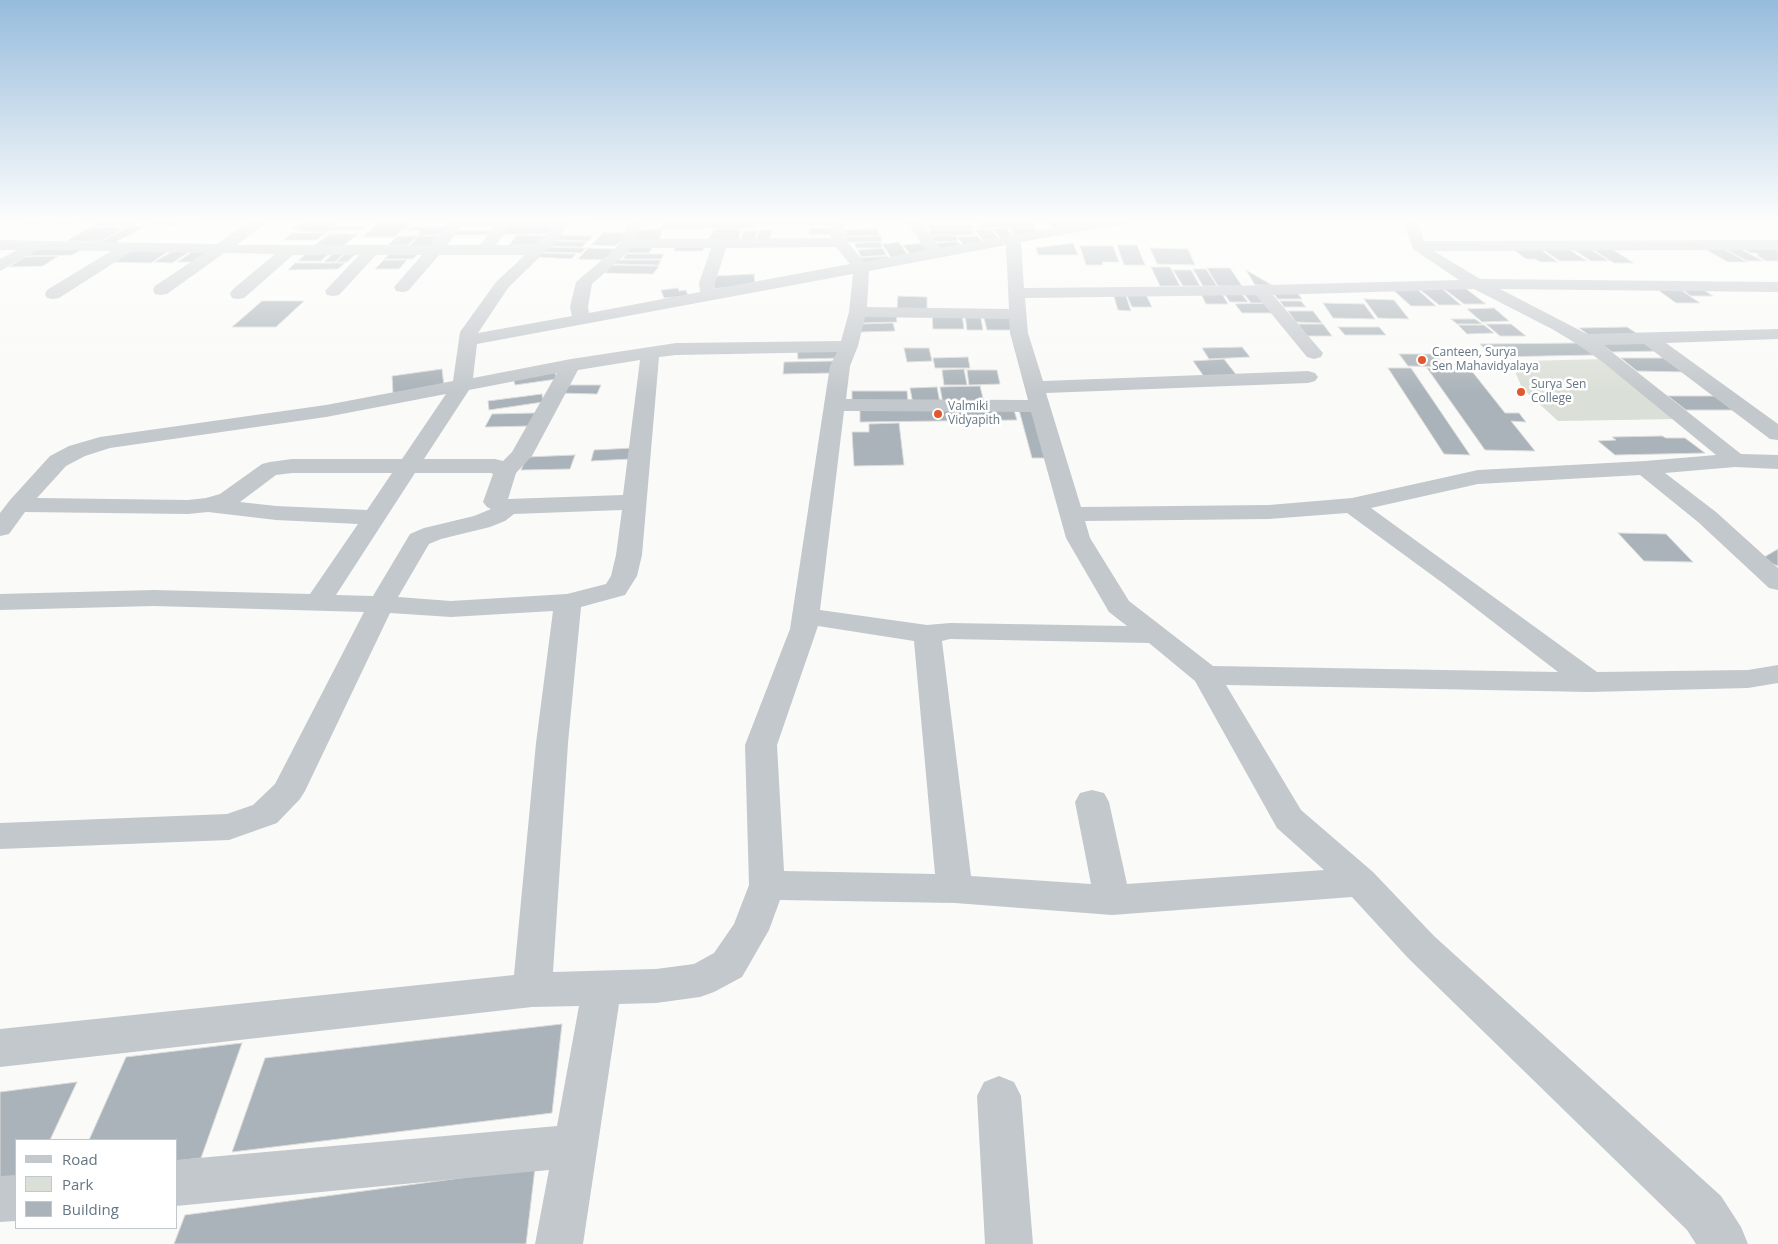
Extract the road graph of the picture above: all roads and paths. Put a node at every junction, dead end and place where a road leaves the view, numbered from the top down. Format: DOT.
graph roads {
  1 [pos="79,278"];
  2 [pos="178,278"];
  3 [pos="256,278"];
  4 [pos="345,278"];
  5 [pos="409,278"];
  6 [pos="509,278"];
  7 [pos="589,278"];
  8 [pos="709,278"];
  9 [pos="807,278"];
  10 [pos="860,278"];
  11 [pos="1015,278"];
  12 [pos="1468,278"];
  13 [pos="1477,284"];
  14 [pos="402,287"];
  15 [pos="1778,287"];
  16 [pos="161,290"];
  17 [pos="1260,290"];
  18 [pos="333,291"];
  19 [pos="53,294"];
  20 [pos="238,294"];
  21 [pos="710,296"];
  22 [pos="1017,303"];
  23 [pos="858,312"];
  24 [pos="581,319"];
  25 [pos="1776,336"];
  26 [pos="1648,338"];
  27 [pos="469,340"];
  28 [pos="1583,340"];
  29 [pos="849,346"];
  30 [pos="650,352"];
  31 [pos="1314,354"];
  32 [pos="571,365"];
  33 [pos="1308,377"];
  34 [pos="462,386"];
  35 [pos="1037,396"];
  36 [pos="834,405"];
  37 [pos="1778,434"];
  38 [pos="1735,460"];
  39 [pos="1778,462"];
  40 [pos="407,468"];
  41 [pos="1645,468"];
  42 [pos="505,471"];
  43 [pos="634,502"];
  44 [pos="208,505"];
  45 [pos="1352,505"];
  46 [pos="508,506"];
  47 [pos="1071,514"];
  48 [pos="374,517"];
  49 [pos="7,518"];
  50 [pos="1778,582"];
  51 [pos="0,602"];
  52 [pos="317,602"];
  53 [pos="568,602"];
  54 [pos="381,604"];
  55 [pos="805,616"];
  56 [pos="927,634"];
  57 [pos="1155,635"];
  58 [pos="1778,674"];
  59 [pos="1206,675"];
  60 [pos="1590,682"];
  61 [pos="1092,802"];
  62 [pos="0,836"];
  63 [pos="1360,882"];
  64 [pos="767,885"];
  65 [pos="955,889"];
  66 [pos="1112,900"];
  67 [pos="602,988"];
  68 [pos="532,990"];
  69 [pos="0,1048"];
  70 [pos="999,1096"];
  71 [pos="576,1146"];
  72 [pos="178,1183"];
  73 [pos="15,1198"];
  74 [pos="0,1199"];
  75 [pos="559,1244"];
  76 [pos="1009,1244"];
  77 [pos="1724,1244"];
  1 -- 19 [label="street"];
  2 -- 16 [label="street"];
  3 -- 20 [label="street"];
  4 -- 18 [label="street"];
  5 -- 14 [label="street"];
  6 -- 27 [label="street"];
  7 -- 24 [label="street"];
  8 -- 21 [label="street"];
  9 -- 21 [label="street"];
  10 -- 23 [label="street"];
  11 -- 22 [label="street"];
  12 -- 13 [label="street"];
  13 -- 15 [label="street"];
  13 -- 17 [label="street"];
  13 -- 28 [label="street"];
  17 -- 22 [label="street"];
  17 -- 31 [label="street"];
  21 -- 24 [label="street"];
  22 -- 23 [label="street"];
  22 -- 35 [label="street"];
  23 -- 29 [label="street"];
  24 -- 27 [label="street"];
  25 -- 26 [label="street"];
  26 -- 28 [label="street"];
  26 -- 37 [label="street"];
  27 -- 34 [label="street"];
  28 -- 38 [label="street"];
  29 -- 30 [label="street"];
  29 -- 36 [label="street"];
  30 -- 32 [label="street"];
  30 -- 43 [label="street"];
  32 -- 34 [label="street"];
  32 -- 42 [label="street"];
  33 -- 35 [label="street"];
  34 -- 40 [label="street"];
  34 -- 49 [label="street"];
  35 -- 36 [label="street"];
  35 -- 47 [label="street"];
  36 -- 55 [label="street"];
  38 -- 39 [label="street"];
  38 -- 41 [label="street"];
  40 -- 42 [label="street"];
  40 -- 44 [label="street"];
  40 -- 48 [label="street"];
  41 -- 45 [label="street"];
  41 -- 50 [label="street"];
  42 -- 46 [label="street"];
  43 -- 46 [label="street"];
  43 -- 53 [label="street"];
  44 -- 48 [label="street"];
  44 -- 49 [label="street"];
  45 -- 47 [label="street"];
  45 -- 60 [label="street"];
  46 -- 54 [label="street"];
  47 -- 57 [label="street"];
  48 -- 52 [label="street"];
  51 -- 52 [label="street"];
  52 -- 54 [label="street"];
  53 -- 54 [label="street"];
  53 -- 68 [label="street"];
  54 -- 62 [label="street"];
  55 -- 56 [label="street"];
  55 -- 64 [label="street"];
  56 -- 57 [label="street"];
  56 -- 65 [label="street"];
  57 -- 59 [label="street"];
  58 -- 60 [label="street"];
  59 -- 60 [label="street"];
  59 -- 63 [label="street"];
  61 -- 66 [label="street"];
  63 -- 66 [label="street"];
  63 -- 77 [label="street"];
  64 -- 65 [label="street"];
  64 -- 67 [label="street"];
  65 -- 66 [label="street"];
  67 -- 68 [label="street"];
  67 -- 71 [label="street"];
  68 -- 69 [label="street"];
  70 -- 76 [label="street"];
  71 -- 72 [label="street"];
  71 -- 75 [label="street"];
  73 -- 74 [label="street"];
}
